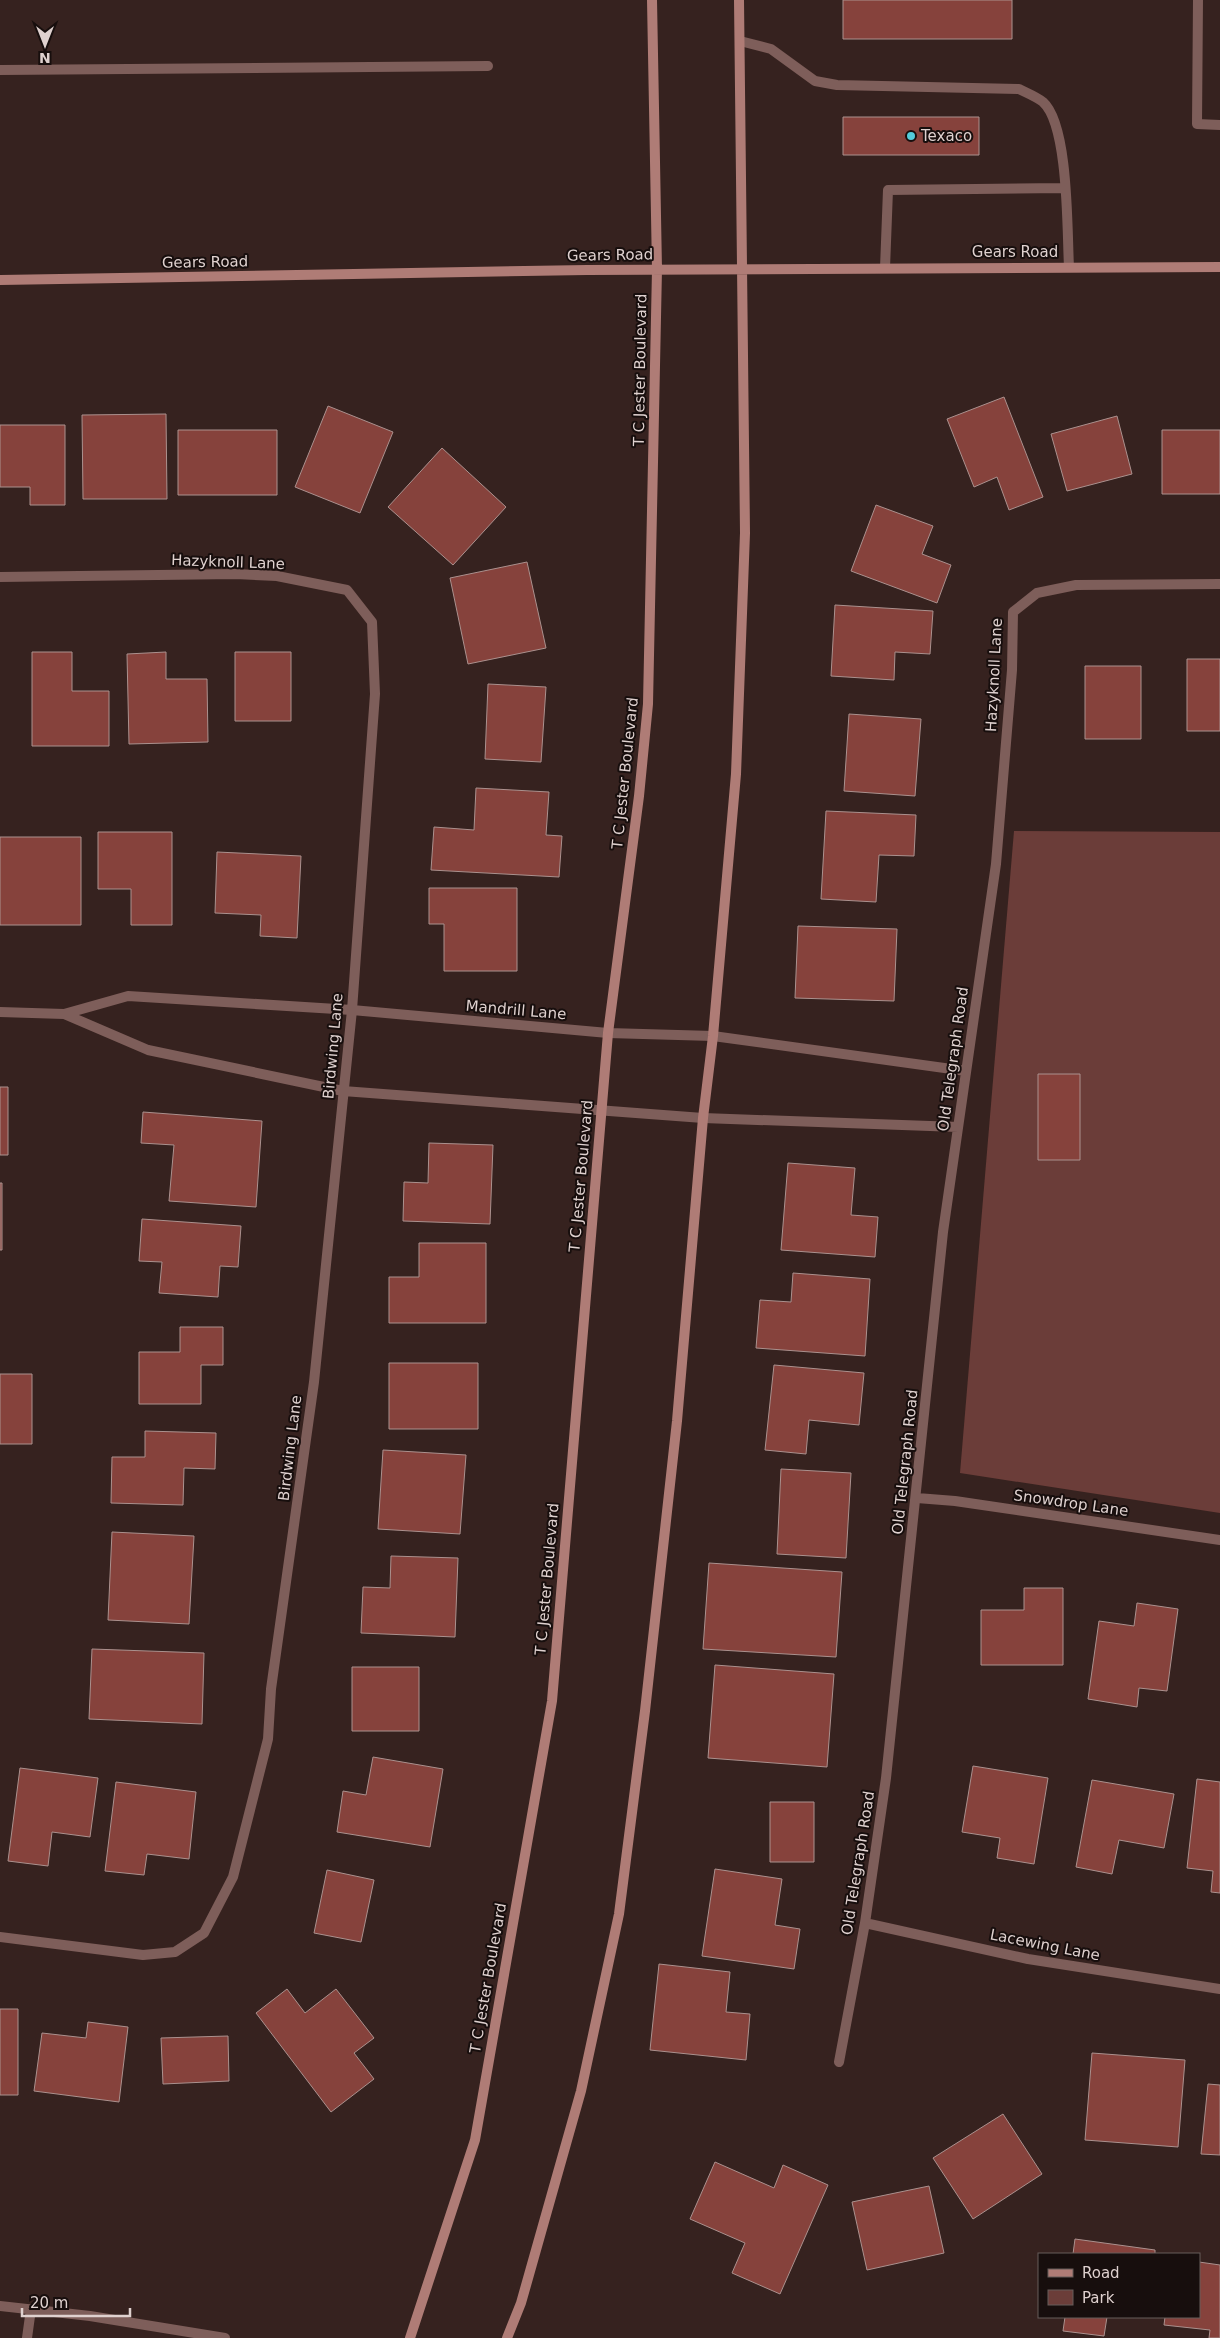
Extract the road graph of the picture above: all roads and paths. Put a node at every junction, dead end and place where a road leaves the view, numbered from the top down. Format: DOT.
graph roads {
  1 [pos="652,0"];
  2 [pos="739,0"];
  3 [pos="1198,0"];
  4 [pos="740,41"];
  5 [pos="488,66"];
  6 [pos="0,70"];
  7 [pos="1220,125"];
  8 [pos="1065,188"];
  9 [pos="1069,267"];
  10 [pos="1220,267"];
  11 [pos="885,268"];
  12 [pos="742,269"];
  13 [pos="657,270"];
  14 [pos="0,280"];
  15 [pos="0,577"];
  16 [pos="1220,584"];
  17 [pos="365,809"];
  18 [pos="996,864"];
  19 [pos="352,1010"];
  20 [pos="0,1012"];
  21 [pos="64,1014"];
  22 [pos="608,1033"];
  23 [pos="713,1036"];
  24 [pos="966,1071"];
  25 [pos="343,1091"];
  26 [pos="601,1110"];
  27 [pos="703,1118"];
  28 [pos="958,1127"];
  29 [pos="917,1498"];
  30 [pos="1220,1540"];
  31 [pos="865,1923"];
  32 [pos="0,1937"];
  33 [pos="1220,1989"];
  34 [pos="839,2062"];
  35 [pos="0,2306"];
  36 [pos="31,2309"];
  37 [pos="27,2338"];
  38 [pos="225,2338"];
  39 [pos="410,2338"];
  40 [pos="507,2338"];
  1 -- 13 [label="main road, T C Jester Boulevard"];
  2 -- 4 [label="main road"];
  3 -- 7 [label="street"];
  4 -- 8 [label="street"];
  4 -- 12 [label="main road"];
  5 -- 6 [label="street"];
  8 -- 9 [label="street"];
  8 -- 11 [label="street"];
  9 -- 10 [label="main road, Gears Road"];
  9 -- 11 [label="main road, Gears Road"];
  11 -- 12 [label="main road, Gears Road"];
  12 -- 13 [label="main road, Gears Road"];
  12 -- 23 [label="main road"];
  13 -- 14 [label="main road, Gears Road"];
  13 -- 22 [label="main road, T C Jester Boulevard"];
  15 -- 17 [label="street, Hazyknoll Lane"];
  16 -- 18 [label="street, Hazyknoll Lane"];
  17 -- 19 [label="street, Birdwing Lane"];
  18 -- 24 [label="street, Old Telegraph Road"];
  19 -- 21 [label="street, Mandrill Lane"];
  19 -- 22 [label="street, Mandrill Lane"];
  19 -- 25 [label="street, Birdwing Lane"];
  20 -- 21 [label="street, Mandrill Lane"];
  21 -- 25 [label="street, Mandrill Lane"];
  22 -- 23 [label="street, Mandrill Lane"];
  22 -- 26 [label="main road, T C Jester Boulevard"];
  23 -- 24 [label="street, Mandrill Lane"];
  23 -- 27 [label="main road"];
  24 -- 28 [label="street, Old Telegraph Road"];
  25 -- 26 [label="street, Mandrill Lane"];
  25 -- 32 [label="street, Birdwing Lane"];
  26 -- 27 [label="street, Mandrill Lane"];
  26 -- 39 [label="main road, T C Jester Boulevard"];
  27 -- 28 [label="street, Mandrill Lane"];
  27 -- 40 [label="main road"];
  28 -- 29 [label="street, Old Telegraph Road"];
  29 -- 30 [label="street, Snowdrop Lane"];
  29 -- 31 [label="street, Old Telegraph Road"];
  31 -- 33 [label="street, Lacewing Lane"];
  31 -- 34 [label="street, Old Telegraph Road"];
  35 -- 36 [label="street"];
  36 -- 37 [label="street"];
  36 -- 38 [label="street"];
}
